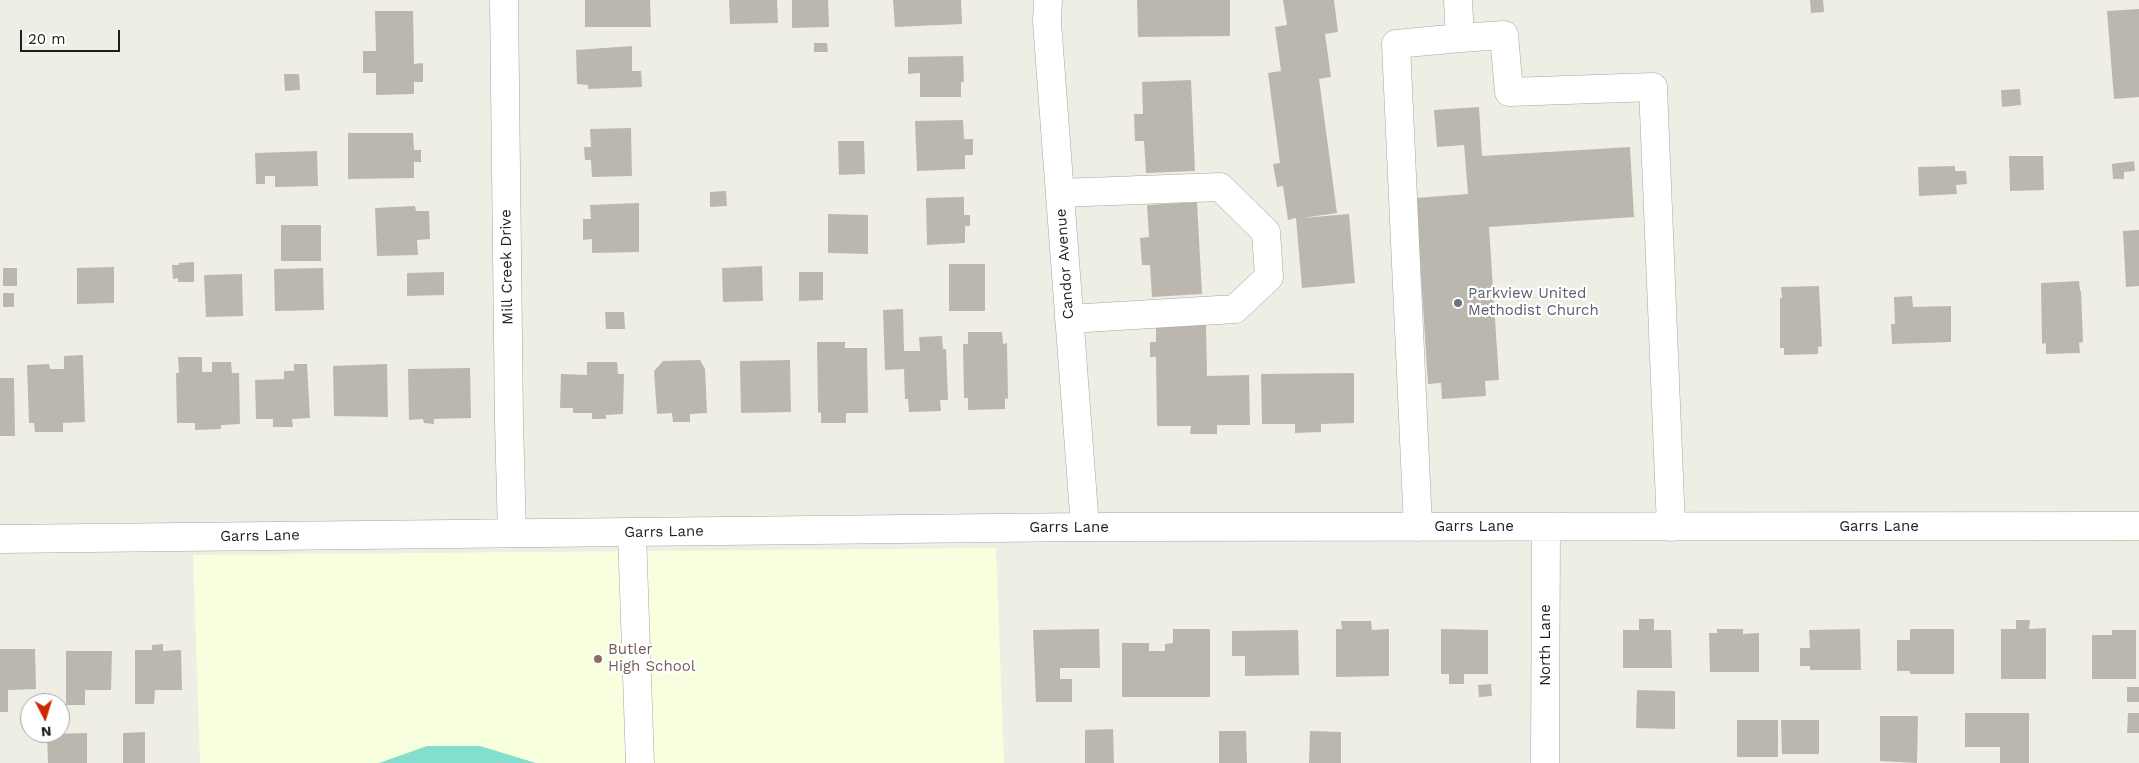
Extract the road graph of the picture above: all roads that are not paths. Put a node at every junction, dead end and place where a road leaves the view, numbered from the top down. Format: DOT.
graph roads {
  1 [pos="504,0"];
  2 [pos="1048,0"];
  3 [pos="1458,0"];
  4 [pos="1460,38"];
  5 [pos="1060,193"];
  6 [pos="1069,318"];
  7 [pos="2139,526"];
  8 [pos="1085,527"];
  9 [pos="1418,527"];
  10 [pos="1546,527"];
  11 [pos="1671,527"];
  12 [pos="512,533"];
  13 [pos="632,533"];
  14 [pos="0,539"];
  15 [pos="640,763"];
  16 [pos="1545,763"];
  1 -- 12 [label="street, Mill Creek Drive"];
  2 -- 5 [label="street, Candor Avenue"];
  3 -- 4 [label="street"];
  4 -- 9 [label="street"];
  4 -- 11 [label="street"];
  5 -- 6 [label="street, Candor Avenue"];
  5 -- 6 [label="street"];
  6 -- 8 [label="street, Candor Avenue"];
  7 -- 11 [label="street, Garrs Lane"];
  8 -- 9 [label="street, Garrs Lane"];
  8 -- 13 [label="street, Garrs Lane"];
  9 -- 10 [label="street, Garrs Lane"];
  10 -- 11 [label="street, Garrs Lane"];
  10 -- 16 [label="street, North Lane"];
  12 -- 13 [label="street, Garrs Lane"];
  12 -- 14 [label="street, Garrs Lane"];
  13 -- 15 [label="street"];
}
